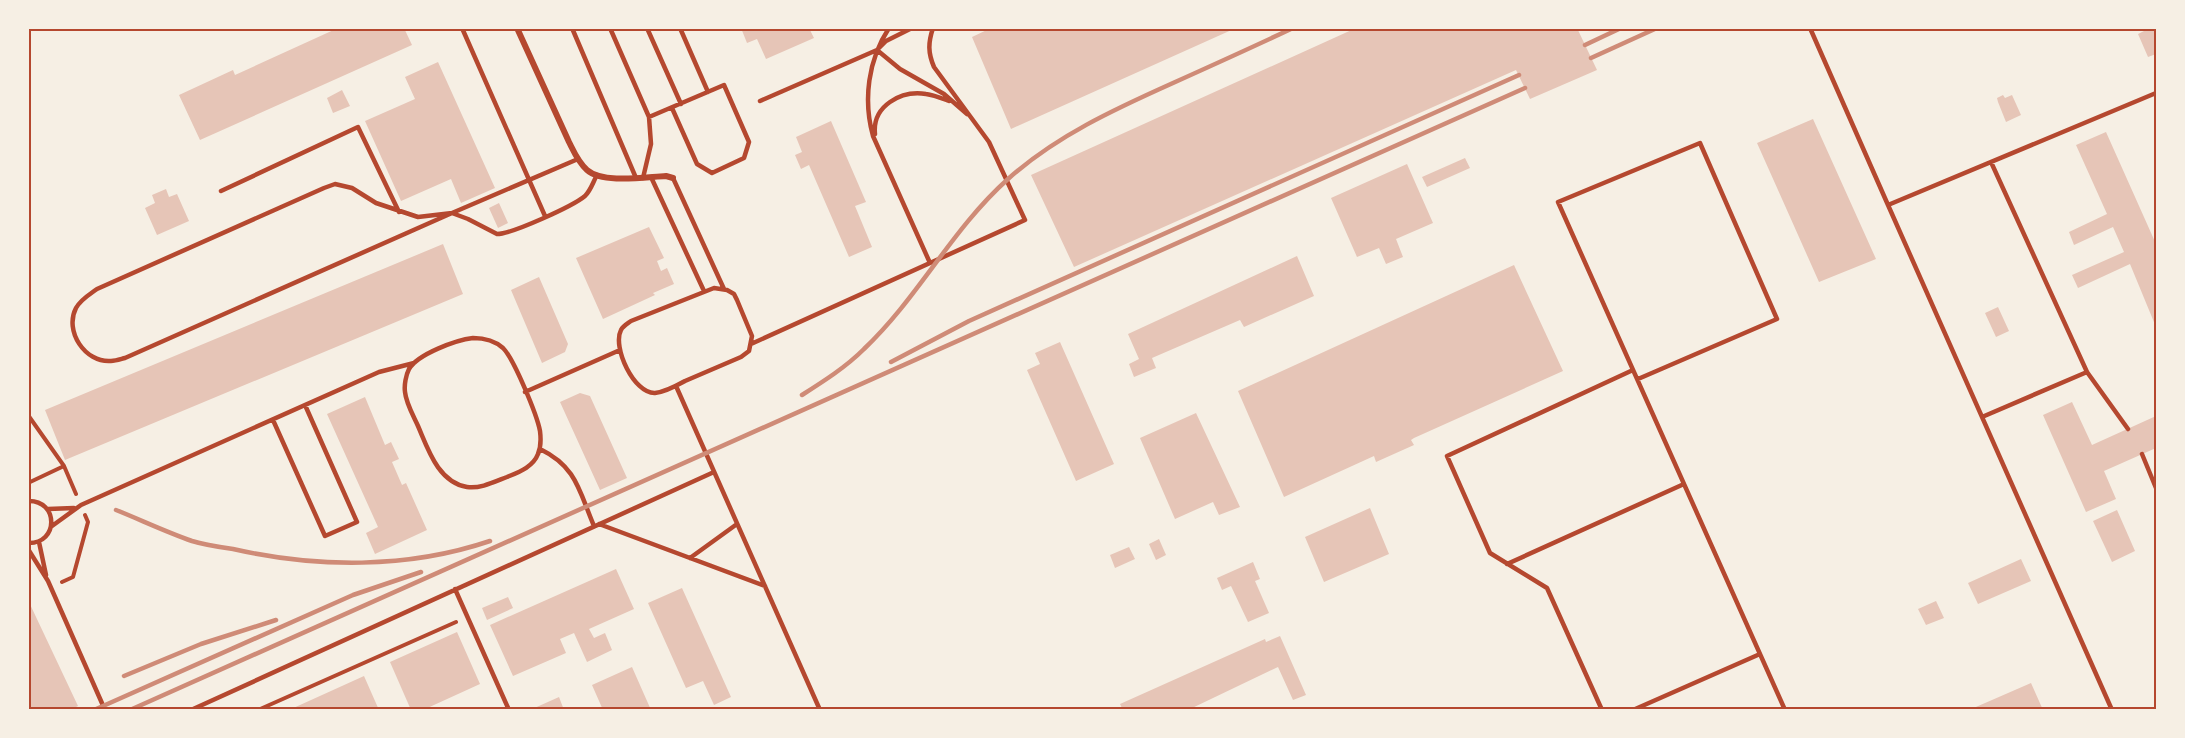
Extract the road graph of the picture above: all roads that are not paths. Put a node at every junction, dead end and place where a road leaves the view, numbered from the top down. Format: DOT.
graph roads {
  1 [pos="462,28"];
  2 [pos="517,28"];
  3 [pos="572,28"];
  4 [pos="610,28"];
  5 [pos="647,28"];
  6 [pos="680,28"];
  7 [pos="889,28"];
  8 [pos="912,28"];
  9 [pos="933,28"];
  10 [pos="1810,28"];
  11 [pos="877,50"];
  12 [pos="708,92"];
  13 [pos="2157,93"];
  14 [pos="760,101"];
  15 [pos="954,103"];
  16 [pos="681,104"];
  17 [pos="672,108"];
  18 [pos="649,117"];
  19 [pos="973,120"];
  20 [pos="875,141"];
  21 [pos="578,159"];
  22 [pos="1991,162"];
  23 [pos="597,175"];
  24 [pos="651,177"];
  25 [pos="639,178"];
  26 [pos="674,178"];
  27 [pos="529,180"];
  28 [pos="221,191"];
  29 [pos="1888,205"];
  30 [pos="399,212"];
  31 [pos="452,213"];
  32 [pos="545,216"];
  33 [pos="930,263"];
  34 [pos="724,289"];
  35 [pos="704,291"];
  36 [pos="751,344"];
  37 [pos="620,350"];
  38 [pos="414,363"];
  39 [pos="1633,370"];
  40 [pos="2087,372"];
  41 [pos="1638,379"];
  42 [pos="676,386"];
  43 [pos="525,392"];
  44 [pos="305,405"];
  45 [pos="1982,417"];
  46 [pos="273,420"];
  47 [pos="2128,429"];
  48 [pos="540,449"];
  49 [pos="2142,454"];
  50 [pos="714,472"];
  51 [pos="1684,484"];
  52 [pos="2157,488"];
  53 [pos="28,501"];
  54 [pos="74,508"];
  55 [pos="48,509"];
  56 [pos="737,524"];
  57 [pos="596,525"];
  58 [pos="52,526"];
  59 [pos="39,542"];
  60 [pos="28,543"];
  61 [pos="28,549"];
  62 [pos="690,558"];
  63 [pos="1508,564"];
  64 [pos="48,581"];
  65 [pos="765,586"];
  66 [pos="455,589"];
  67 [pos="1760,654"];
  68 [pos="105,710"];
  69 [pos="191,710"];
  70 [pos="508,710"];
  71 [pos="820,710"];
  72 [pos="1602,710"];
  73 [pos="1633,710"];
  74 [pos="1785,710"];
  75 [pos="2112,710"];
  1 -- 27 [label="lane"];
  2 -- 21 [label="street"];
  3 -- 25 [label="lane"];
  4 -- 18 [label="lane"];
  5 -- 16 [label="lane"];
  6 -- 12 [label="lane"];
  7 -- 11 [label="lane"];
  8 -- 11 [label="lane"];
  9 -- 19 [label="lane"];
  10 -- 29 [label="lane"];
  11 -- 14 [label="lane"];
  11 -- 15 [label="lane"];
  11 -- 20 [label="lane"];
  12 -- 16 [label="lane"];
  12 -- 17 [label="lane"];
  13 -- 22 [label="lane"];
  15 -- 19 [label="lane"];
  15 -- 20 [label="lane"];
  16 -- 17 [label="lane"];
  17 -- 18 [label="lane"];
  18 -- 25 [label="lane"];
  19 -- 33 [label="lane"];
  20 -- 33 [label="lane"];
  21 -- 23 [label="street"];
  21 -- 27 [label="lane"];
  22 -- 29 [label="lane"];
  22 -- 40 [label="lane"];
  23 -- 25 [label="street"];
  23 -- 32 [label="lane"];
  24 -- 25 [label="street"];
  24 -- 26 [label="street"];
  24 -- 35 [label="lane"];
  26 -- 34 [label="lane"];
  27 -- 31 [label="lane"];
  27 -- 32 [label="lane"];
  28 -- 30 [label="lane"];
  29 -- 45 [label="lane"];
  30 -- 31 [label="lane"];
  30 -- 31 [label="lane"];
  31 -- 32 [label="lane"];
  33 -- 36 [label="lane"];
  34 -- 35 [label="lane"];
  34 -- 36 [label="lane"];
  35 -- 37 [label="lane"];
  36 -- 42 [label="lane"];
  37 -- 42 [label="lane"];
  37 -- 43 [label="lane"];
  38 -- 43 [label="lane"];
  38 -- 44 [label="lane"];
  38 -- 48 [label="lane"];
  39 -- 41 [label="lane"];
  39 -- 41 [label="lane"];
  39 -- 63 [label="lane"];
  40 -- 45 [label="lane"];
  40 -- 47 [label="lane"];
  41 -- 51 [label="lane"];
  42 -- 50 [label="lane"];
  43 -- 48 [label="lane"];
  44 -- 46 [label="lane"];
  44 -- 46 [label="lane"];
  45 -- 75 [label="lane"];
  46 -- 54 [label="lane"];
  48 -- 57 [label="lane"];
  49 -- 52 [label="lane"];
  50 -- 56 [label="lane"];
  50 -- 57 [label="lane"];
  51 -- 63 [label="lane"];
  51 -- 67 [label="lane"];
  53 -- 55 [label="lane"];
  54 -- 55 [label="lane"];
  54 -- 58 [label="lane"];
  55 -- 58 [label="lane"];
  56 -- 62 [label="lane"];
  56 -- 65 [label="lane"];
  57 -- 62 [label="lane"];
  57 -- 66 [label="lane"];
  58 -- 59 [label="lane"];
  59 -- 60 [label="lane"];
  59 -- 64 [label="lane"];
  61 -- 64 [label="lane"];
  62 -- 65 [label="lane"];
  63 -- 72 [label="lane"];
  64 -- 68 [label="lane"];
  65 -- 71 [label="lane"];
  66 -- 69 [label="lane"];
  66 -- 70 [label="lane"];
  67 -- 73 [label="lane"];
  67 -- 74 [label="lane"];
}
